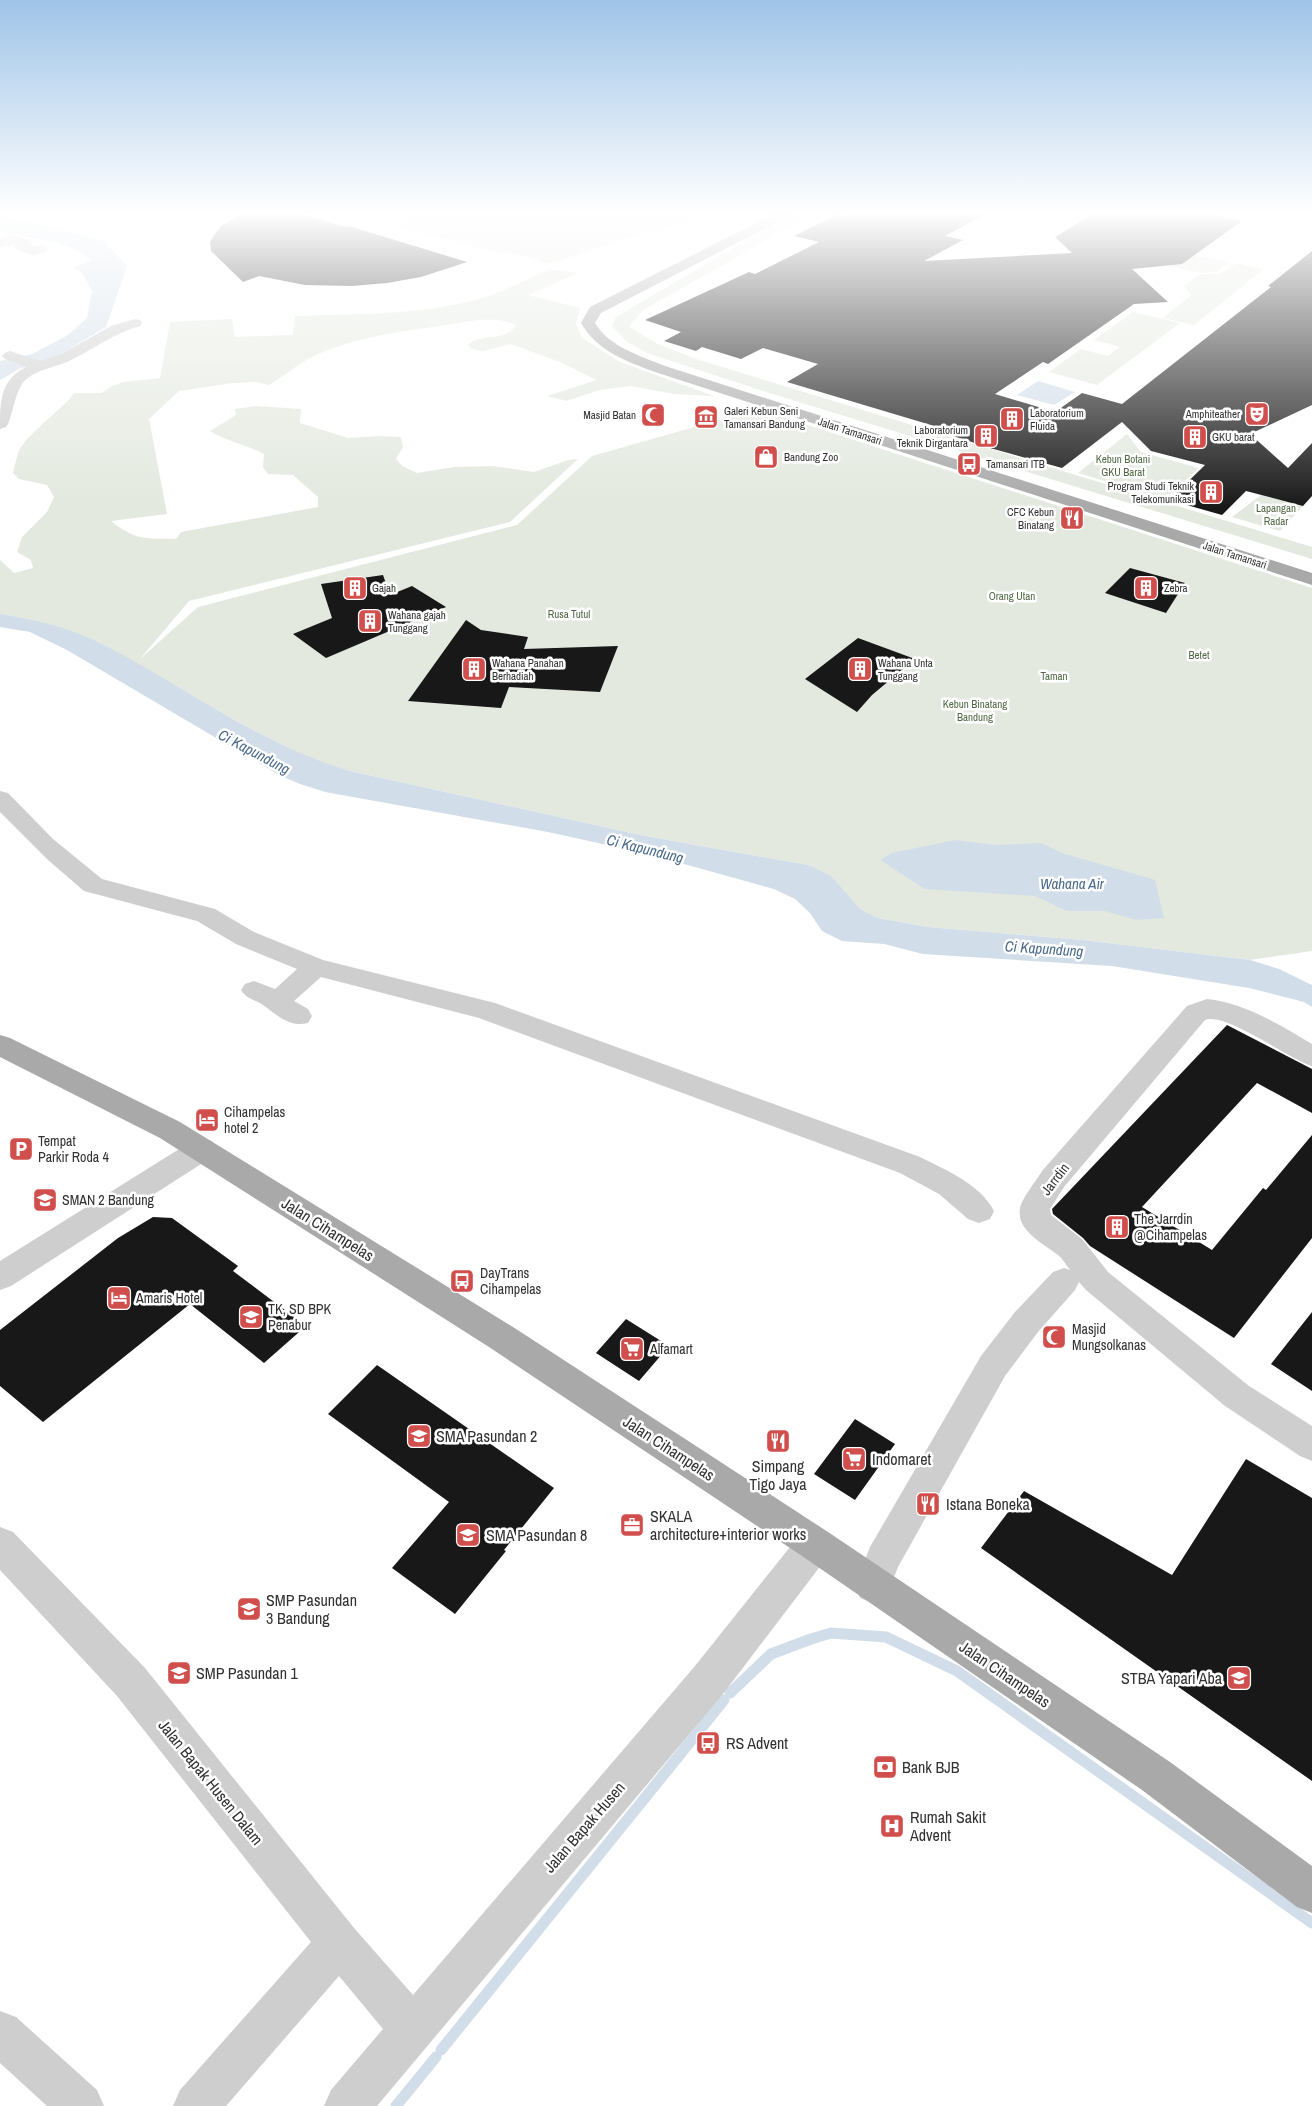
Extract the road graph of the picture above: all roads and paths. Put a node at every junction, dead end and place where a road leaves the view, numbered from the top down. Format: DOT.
graph roads {
  1 [pos="594,311"];
  2 [pos="135,323"];
  3 [pos="12,357"];
  4 [pos="38,366"];
  5 [pos="0,424"];
  6 [pos="1312,579"];
  7 [pos="0,798"];
  8 [pos="316,967"];
  9 [pos="254,990"];
  10 [pos="278,1001"];
  11 [pos="299,1016"];
  12 [pos="0,1045"];
  13 [pos="1312,1056"];
  14 [pos="202,1149"];
  15 [pos="979,1211"];
  16 [pos="0,1277"];
  17 [pos="1064,1281"];
  18 [pos="1312,1444"];
  19 [pos="0,1544"];
  20 [pos="814,1544"];
  21 [pos="873,1585"];
  22 [pos="1312,1892"];
  23 [pos="339,1943"];
  24 [pos="412,2028"];
  25 [pos="0,2033"];
  26 [pos="81,2106"];
  27 [pos="196,2106"];
  28 [pos="347,2106"];
  1 -- 6 [label="main road, Jalan Tamansari"];
  2 -- 4 [label="street"];
  3 -- 4 [label="street"];
  4 -- 5 [label="street"];
  7 -- 8 [label="street"];
  8 -- 10 [label="street"];
  8 -- 15 [label="street"];
  9 -- 10 [label="street"];
  10 -- 11 [label="street"];
  12 -- 14 [label="main road, Jalan Cihampelas"];
  13 -- 18 [label="street, Jarrdin"];
  14 -- 16 [label="street"];
  14 -- 20 [label="main road, Jalan Cihampelas"];
  17 -- 21 [label="street"];
  19 -- 23 [label="street, Jalan Bapak Husen Dalam"];
  20 -- 21 [label="main road, Jalan Cihampelas"];
  20 -- 24 [label="street, Jalan Bapak Husen"];
  21 -- 22 [label="main road, Jalan Cihampelas"];
  23 -- 24 [label="street, Jalan Bapak Husen Dalam"];
  23 -- 27 [label="street"];
  24 -- 28 [label="street, Jalan Bapak Husen"];
  25 -- 26 [label="street"];
}
